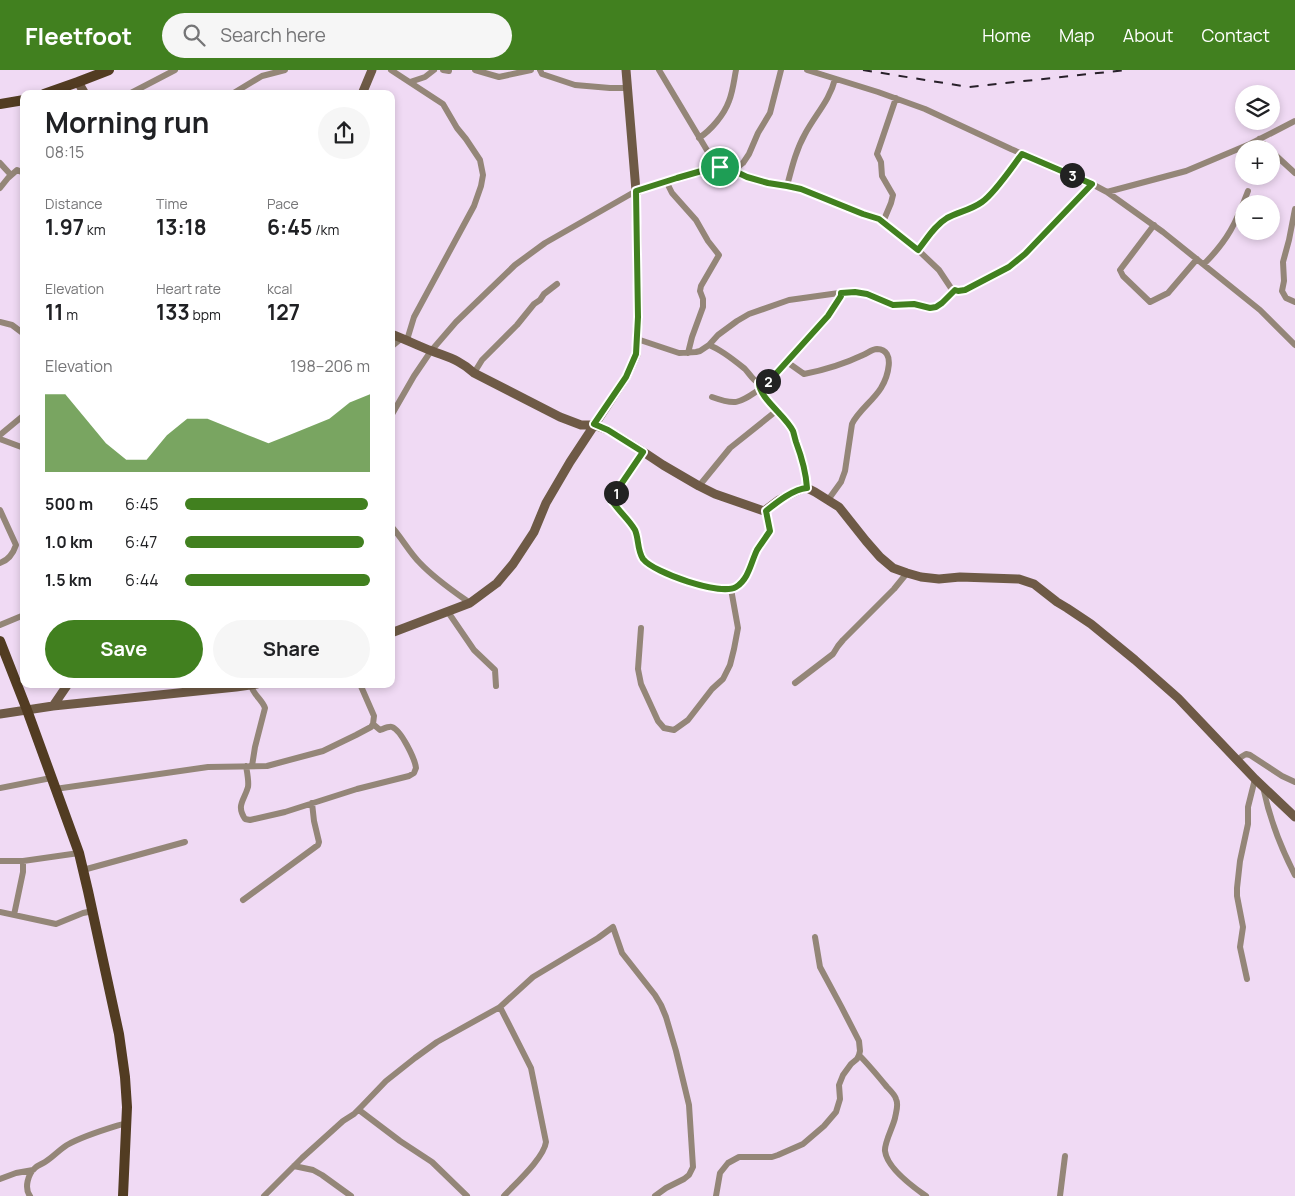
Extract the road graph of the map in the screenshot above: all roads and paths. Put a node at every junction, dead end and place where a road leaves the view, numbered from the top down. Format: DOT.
graph roads {
  1 [pos="109,70"];
  2 [pos="175,70"];
  3 [pos="285,70"];
  4 [pos="372,70"];
  5 [pos="391,70"];
  6 [pos="434,70"];
  7 [pos="475,70"];
  8 [pos="531,70"];
  9 [pos="540,70"];
  10 [pos="626,70"];
  11 [pos="660,70"];
  12 [pos="736,70"];
  13 [pos="781,70"];
  14 [pos="807,70"];
  15 [pos="835,79"];
  16 [pos="78,82"];
  17 [pos="410,82"];
  18 [pos="627,88"];
  19 [pos="55,90"];
  20 [pos="83,90"];
  21 [pos="137,90"];
  22 [pos="239,90"];
  23 [pos="364,90"];
  24 [pos="896,98"];
  25 [pos="20,101"];
  26 [pos="0,104"];
  27 [pos="1295,121"];
  28 [pos="699,138"];
  29 [pos="1259,139"];
  30 [pos="1022,154"];
  31 [pos="1280,159"];
  32 [pos="0,163"];
  33 [pos="717,167"];
  34 [pos="20,170"];
  35 [pos="734,170"];
  36 [pos="1295,173"];
  37 [pos="11,175"];
  38 [pos="666,181"];
  39 [pos="1092,184"];
  40 [pos="787,186"];
  41 [pos="0,188"];
  42 [pos="636,191"];
  43 [pos="1248,191"];
  44 [pos="1107,192"];
  45 [pos="1295,209"];
  46 [pos="883,222"];
  47 [pos="1154,225"];
  48 [pos="918,250"];
  49 [pos="1197,259"];
  50 [pos="1204,264"];
  51 [pos="557,284"];
  52 [pos="955,290"];
  53 [pos="841,293"];
  54 [pos="1295,302"];
  55 [pos="0,322"];
  56 [pos="20,331"];
  57 [pos="395,336"];
  58 [pos="404,339"];
  59 [pos="637,340"];
  60 [pos="395,345"];
  61 [pos="709,345"];
  62 [pos="1295,346"];
  63 [pos="431,351"];
  64 [pos="688,353"];
  65 [pos="787,362"];
  66 [pos="474,373"];
  67 [pos="759,386"];
  68 [pos="712,397"];
  69 [pos="395,409"];
  70 [pos="775,410"];
  71 [pos="20,418"];
  72 [pos="594,424"];
  73 [pos="0,435"];
  74 [pos="0,439"];
  75 [pos="20,446"];
  76 [pos="643,452"];
  77 [pos="699,486"];
  78 [pos="807,488"];
  79 [pos="828,500"];
  80 [pos="0,510"];
  81 [pos="766,511"];
  82 [pos="395,530"];
  83 [pos="0,563"];
  84 [pos="907,573"];
  85 [pos="731,589"];
  86 [pos="470,603"];
  87 [pos="448,612"];
  88 [pos="20,617"];
  89 [pos="0,625"];
  90 [pos="642,628"];
  91 [pos="395,632"];
  92 [pos="0,641"];
  93 [pos="795,683"];
  94 [pos="496,686"];
  95 [pos="65,688"];
  96 [pos="217,688"];
  97 [pos="253,688"];
  98 [pos="362,688"];
  99 [pos="53,706"];
  100 [pos="27,710"];
  101 [pos="0,714"];
  102 [pos="373,724"];
  103 [pos="1237,761"];
  104 [pos="249,766"];
  105 [pos="51,778"];
  106 [pos="1255,779"];
  107 [pos="1295,782"];
  108 [pos="1262,786"];
  109 [pos="0,788"];
  110 [pos="55,789"];
  111 [pos="312,803"];
  112 [pos="302,807"];
  113 [pos="1295,817"];
  114 [pos="314,821"];
  115 [pos="185,842"];
  116 [pos="79,853"];
  117 [pos="0,861"];
  118 [pos="23,861"];
  119 [pos="83,870"];
  120 [pos="1295,874"];
  121 [pos="244,900"];
  122 [pos="93,911"];
  123 [pos="0,912"];
  124 [pos="14,915"];
  125 [pos="815,937"];
  126 [pos="1247,979"];
  127 [pos="500,1007"];
  128 [pos="859,1055"];
  129 [pos="359,1110"];
  130 [pos="126,1123"];
  131 [pos="1065,1156"];
  132 [pos="294,1166"];
  133 [pos="33,1170"];
  134 [pos="0,1179"];
  135 [pos="30,1196"];
  136 [pos="124,1196"];
  137 [pos="264,1196"];
  138 [pos="351,1196"];
  139 [pos="467,1196"];
  140 [pos="504,1196"];
  141 [pos="655,1196"];
  142 [pos="716,1196"];
  143 [pos="926,1196"];
  144 [pos="1060,1196"];
  1 -- 16 [label="main road"];
  2 -- 21 [label="street"];
  3 -- 22 [label="street"];
  4 -- 23 [label="street"];
  5 -- 17 [label="street"];
  6 -- 17 [label="street"];
  7 -- 8 [label="street"];
  9 -- 18 [label="street"];
  10 -- 18 [label="street"];
  11 -- 28 [label="street"];
  12 -- 28 [label="street"];
  13 -- 35 [label="street"];
  14 -- 15 [label="street"];
  15 -- 24 [label="street"];
  15 -- 40 [label="street"];
  16 -- 19 [label="main road"];
  16 -- 20 [label="street"];
  17 -- 58 [label="street"];
  18 -- 42 [label="street"];
  24 -- 30 [label="street"];
  24 -- 46 [label="street"];
  25 -- 26 [label="main road"];
  27 -- 29 [label="street"];
  28 -- 33 [label="street"];
  29 -- 44 [label="street"];
  30 -- 39 [label="street"];
  30 -- 48 [label="street"];
  31 -- 36 [label="street"];
  32 -- 37 [label="street"];
  33 -- 35 [label="street"];
  33 -- 38 [label="street"];
  34 -- 37 [label="street"];
  35 -- 40 [label="street"];
  37 -- 41 [label="street"];
  38 -- 42 [label="street"];
  38 -- 64 [label="street"];
  39 -- 44 [label="street"];
  39 -- 52 [label="street"];
  40 -- 46 [label="street"];
  42 -- 59 [label="street"];
  42 -- 63 [label="street"];
  43 -- 50 [label="street"];
  44 -- 47 [label="street"];
  45 -- 54 [label="street"];
  46 -- 48 [label="street"];
  47 -- 49 [label="street"];
  47 -- 49 [label="street"];
  48 -- 52 [label="street"];
  49 -- 50 [label="street"];
  50 -- 62 [label="street"];
  51 -- 66 [label="street"];
  52 -- 53 [label="street"];
  53 -- 61 [label="street"];
  53 -- 65 [label="street"];
  55 -- 56 [label="street"];
  57 -- 58 [label="street"];
  58 -- 60 [label="street"];
  58 -- 63 [label="street"];
  59 -- 64 [label="street"];
  59 -- 72 [label="street"];
  61 -- 64 [label="street"];
  61 -- 67 [label="street"];
  63 -- 66 [label="street"];
  63 -- 69 [label="street"];
  65 -- 67 [label="street"];
  65 -- 79 [label="street"];
  66 -- 72 [label="street"];
  67 -- 68 [label="street"];
  67 -- 70 [label="street"];
  70 -- 77 [label="street"];
  70 -- 78 [label="street"];
  71 -- 73 [label="street"];
  72 -- 76 [label="street"];
  72 -- 86 [label="street"];
  74 -- 75 [label="street"];
  76 -- 77 [label="street"];
  76 -- 85 [label="street"];
  77 -- 81 [label="street"];
  78 -- 79 [label="street"];
  78 -- 81 [label="street"];
  79 -- 84 [label="street"];
  80 -- 83 [label="street"];
  81 -- 85 [label="street"];
  82 -- 86 [label="street"];
  84 -- 93 [label="street"];
  84 -- 103 [label="street"];
  85 -- 90 [label="street"];
  86 -- 87 [label="street"];
  87 -- 91 [label="street"];
  87 -- 94 [label="street"];
  88 -- 89 [label="street"];
  92 -- 100 [label="main road"];
  95 -- 99 [label="street"];
  96 -- 99 [label="street"];
  97 -- 104 [label="street"];
  98 -- 102 [label="street"];
  99 -- 100 [label="street"];
  100 -- 101 [label="street"];
  100 -- 105 [label="main road"];
  102 -- 104 [label="street"];
  102 -- 111 [label="street"];
  103 -- 106 [label="street"];
  103 -- 107 [label="street"];
  104 -- 110 [label="street"];
  104 -- 112 [label="street"];
  105 -- 109 [label="street"];
  105 -- 110 [label="main road"];
  106 -- 108 [label="street"];
  106 -- 126 [label="street"];
  108 -- 113 [label="street"];
  108 -- 120 [label="street"];
  110 -- 116 [label="main road"];
  111 -- 112 [label="street"];
  111 -- 114 [label="street"];
  112 -- 114 [label="street"];
  114 -- 121 [label="street"];
  115 -- 119 [label="street"];
  116 -- 118 [label="street"];
  116 -- 119 [label="main road"];
  117 -- 118 [label="street"];
  118 -- 124 [label="street"];
  119 -- 122 [label="main road"];
  122 -- 124 [label="street"];
  122 -- 130 [label="main road"];
  123 -- 124 [label="street"];
  125 -- 128 [label="street"];
  127 -- 129 [label="street"];
  127 -- 140 [label="street"];
  127 -- 141 [label="street"];
  128 -- 142 [label="street"];
  128 -- 143 [label="street"];
  129 -- 132 [label="street"];
  129 -- 139 [label="street"];
  130 -- 133 [label="street"];
  130 -- 136 [label="main road"];
  131 -- 144 [label="street"];
  132 -- 137 [label="street"];
  132 -- 138 [label="street"];
  133 -- 134 [label="street"];
  133 -- 135 [label="street"];
}
